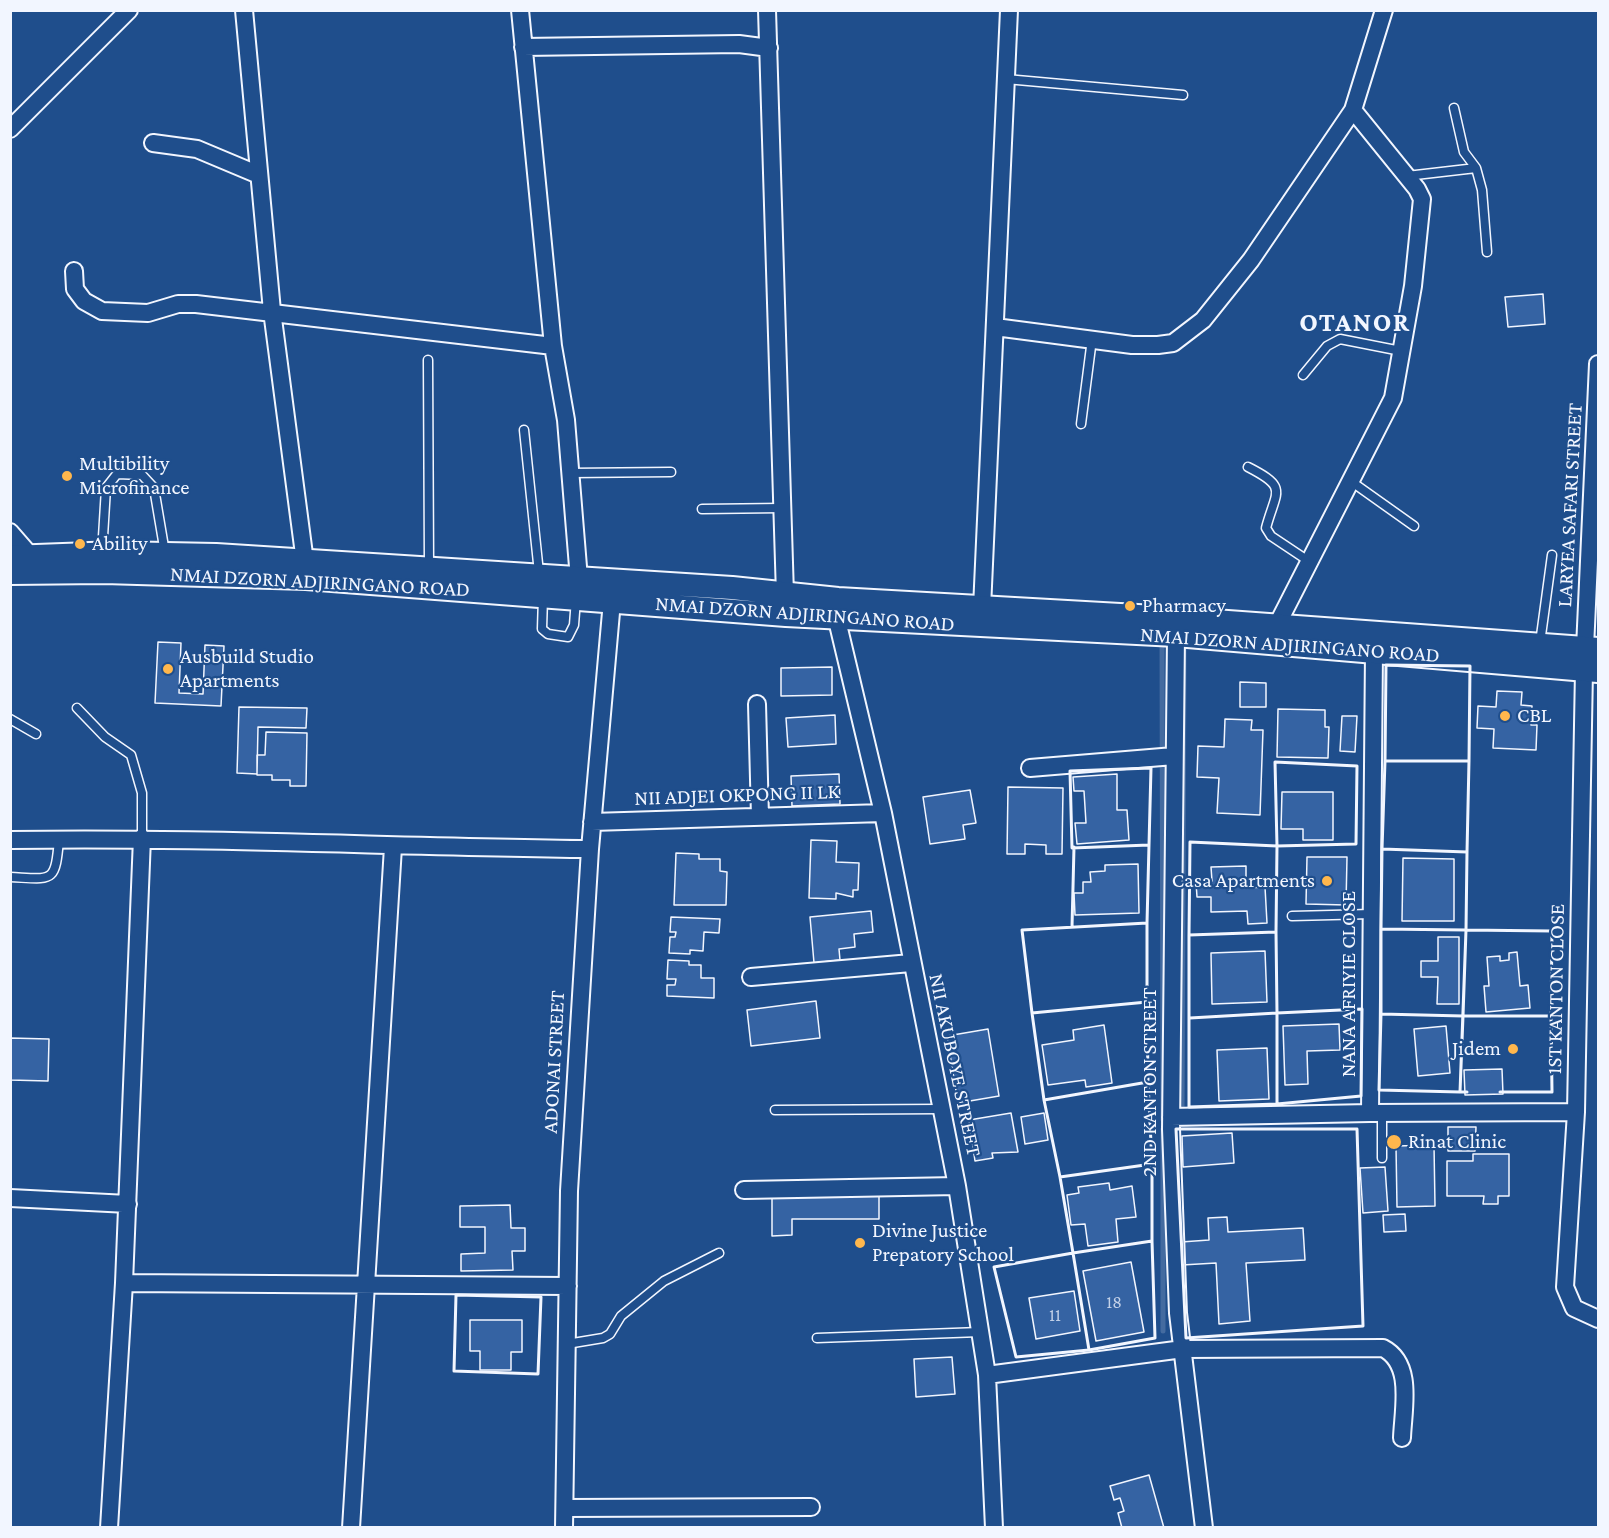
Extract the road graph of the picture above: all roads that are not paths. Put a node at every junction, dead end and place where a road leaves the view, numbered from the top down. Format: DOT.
graph roads {
  1 [pos="129,10"];
  2 [pos="244,10"];
  3 [pos="520,10"];
  4 [pos="767,10"];
  5 [pos="1009,10"];
  6 [pos="1384,10"];
  7 [pos="523,47"];
  8 [pos="769,48"];
  9 [pos="1006,79"];
  10 [pos="1183,94"];
  11 [pos="1454,108"];
  12 [pos="1353,110"];
  13 [pos="10,129"];
  14 [pos="153,143"];
  15 [pos="1476,168"];
  16 [pos="260,175"];
  17 [pos="1407,176"];
  18 [pos="1487,252"];
  19 [pos="74,271"];
  20 [pos="272,311"];
  21 [pos="995,327"];
  22 [pos="1092,339"];
  23 [pos="553,346"];
  24 [pos="1401,351"];
  25 [pos="428,360"];
  26 [pos="1599,364"];
  27 [pos="1303,375"];
  28 [pos="1081,424"];
  29 [pos="524,430"];
  30 [pos="1248,467"];
  31 [pos="671,472"];
  32 [pos="570,473"];
  33 [pos="1352,482"];
  34 [pos="782,508"];
  35 [pos="702,509"];
  36 [pos="1414,526"];
  37 [pos="10,532"];
  38 [pos="102,554"];
  39 [pos="166,554"];
  40 [pos="1552,555"];
  41 [pos="20,556"];
  42 [pos="305,562"];
  43 [pos="1310,562"];
  44 [pos="429,570"];
  45 [pos="10,573"];
  46 [pos="541,586"];
  47 [pos="577,589"];
  48 [pos="785,595"];
  49 [pos="731,599"];
  50 [pos="612,601"];
  51 [pos="982,608"];
  52 [pos="836,616"];
  53 [pos="1277,626"];
  54 [pos="1176,634"];
  55 [pos="1540,644"];
  56 [pos="1374,651"];
  57 [pos="1592,659"];
  58 [pos="758,704"];
  59 [pos="77,708"];
  60 [pos="10,719"];
  61 [pos="36,734"];
  62 [pos="1174,756"];
  63 [pos="1030,768"];
  64 [pos="883,813"];
  65 [pos="760,817"];
  66 [pos="592,822"];
  67 [pos="142,838"];
  68 [pos="10,840"];
  69 [pos="59,840"];
  70 [pos="393,847"];
  71 [pos="590,849"];
  72 [pos="10,877"];
  73 [pos="1372,914"];
  74 [pos="1292,916"];
  75 [pos="911,963"];
  76 [pos="751,977"];
  77 [pos="941,1109"];
  78 [pos="775,1110"];
  79 [pos="1576,1112"];
  80 [pos="1376,1113"];
  81 [pos="1171,1117"];
  82 [pos="1382,1158"];
  83 [pos="957,1186"];
  84 [pos="744,1190"];
  85 [pos="10,1198"];
  86 [pos="128,1204"];
  87 [pos="719,1253"];
  88 [pos="124,1283"];
  89 [pos="366,1284"];
  90 [pos="568,1286"];
  91 [pos="1599,1318"];
  92 [pos="980,1332"];
  93 [pos="817,1338"];
  94 [pos="567,1344"];
  95 [pos="1183,1349"];
  96 [pos="987,1375"];
  97 [pos="1402,1438"];
  98 [pos="811,1507"];
  99 [pos="565,1508"];
  100 [pos="110,1527"];
  101 [pos="351,1527"];
  102 [pos="564,1527"];
  103 [pos="994,1527"];
  104 [pos="1204,1527"];
  1 -- 13 [label="street"];
  2 -- 16 [label="street"];
  3 -- 7 [label="street"];
  4 -- 8 [label="street"];
  5 -- 9 [label="street"];
  6 -- 12 [label="street"];
  7 -- 8 [label="street"];
  7 -- 23 [label="street"];
  8 -- 34 [label="street"];
  9 -- 10 [label="lane"];
  9 -- 21 [label="street"];
  11 -- 15 [label="lane"];
  12 -- 17 [label="street"];
  12 -- 22 [label="street"];
  14 -- 16 [label="street"];
  15 -- 17 [label="lane"];
  15 -- 18 [label="lane"];
  16 -- 20 [label="street"];
  17 -- 24 [label="street"];
  19 -- 20 [label="street"];
  20 -- 23 [label="street"];
  20 -- 42 [label="street"];
  21 -- 22 [label="street"];
  21 -- 51 [label="street"];
  22 -- 28 [label="lane"];
  23 -- 32 [label="street"];
  24 -- 27 [label="lane"];
  24 -- 33 [label="street"];
  25 -- 44 [label="lane"];
  26 -- 57 [label="street, LARYEA SAFARI STREET"];
  29 -- 46 [label="lane"];
  30 -- 43 [label="lane"];
  31 -- 32 [label="lane"];
  32 -- 47 [label="street"];
  33 -- 36 [label="lane"];
  33 -- 43 [label="street"];
  34 -- 35 [label="lane"];
  34 -- 48 [label="street"];
  37 -- 41 [label="street"];
  38 -- 39 [label="main road, NMAI DZORN ADJIRINGANO ROAD"];
  38 -- 39 [label="lane"];
  38 -- 41 [label="main road, NMAI DZORN ADJIRINGANO ROAD"];
  39 -- 42 [label="main road, NMAI DZORN ADJIRINGANO ROAD"];
  40 -- 55 [label="lane"];
  42 -- 44 [label="main road, NMAI DZORN ADJIRINGANO ROAD"];
  43 -- 53 [label="street"];
  44 -- 46 [label="main road, NMAI DZORN ADJIRINGANO ROAD"];
  45 -- 46 [label="main road, NMAI DZORN ADJIRINGANO ROAD"];
  46 -- 47 [label="main road, NMAI DZORN ADJIRINGANO ROAD"];
  46 -- 47 [label="lane"];
  47 -- 49 [label="main road, NMAI DZORN ADJIRINGANO ROAD"];
  47 -- 50 [label="main road, NMAI DZORN ADJIRINGANO ROAD"];
  48 -- 49 [label="main road, NMAI DZORN ADJIRINGANO ROAD"];
  48 -- 51 [label="main road, NMAI DZORN ADJIRINGANO ROAD"];
  49 -- 50 [label="main road, NMAI DZORN ADJIRINGANO ROAD"];
  49 -- 52 [label="main road, NMAI DZORN ADJIRINGANO ROAD"];
  50 -- 66 [label="street, ADONAI STREET"];
  51 -- 53 [label="main road, NMAI DZORN ADJIRINGANO ROAD"];
  52 -- 54 [label="main road, NMAI DZORN ADJIRINGANO ROAD"];
  52 -- 64 [label="street, NII AKUBOYE STREET"];
  53 -- 55 [label="main road, NMAI DZORN ADJIRINGANO ROAD"];
  54 -- 56 [label="main road, NMAI DZORN ADJIRINGANO ROAD"];
  54 -- 62 [label="street, 2ND KANTON STREET"];
  55 -- 57 [label="main road, NMAI DZORN ADJIRINGANO ROAD"];
  56 -- 57 [label="main road, NMAI DZORN ADJIRINGANO ROAD"];
  56 -- 73 [label="street, NANA AFRIYIE CLOSE"];
  57 -- 79 [label="street, 1ST KANTON CLOSE"];
  58 -- 65 [label="street"];
  59 -- 67 [label="lane"];
  60 -- 61 [label="lane"];
  62 -- 63 [label="street"];
  62 -- 81 [label="street, 2ND KANTON STREET"];
  64 -- 65 [label="street, NII ADJEI OKPONG II LK"];
  64 -- 75 [label="street, NII AKUBOYE STREET"];
  65 -- 66 [label="street, NII ADJEI OKPONG II LK"];
  66 -- 71 [label="street, ADONAI STREET"];
  67 -- 69 [label="street"];
  67 -- 70 [label="street"];
  67 -- 86 [label="street"];
  68 -- 69 [label="street"];
  69 -- 72 [label="lane"];
  70 -- 71 [label="street"];
  70 -- 89 [label="street"];
  71 -- 90 [label="street, ADONAI STREET"];
  73 -- 74 [label="lane"];
  73 -- 80 [label="street, NANA AFRIYIE CLOSE"];
  75 -- 76 [label="street"];
  75 -- 77 [label="street, NII AKUBOYE STREET"];
  77 -- 78 [label="lane"];
  77 -- 83 [label="street, NII AKUBOYE STREET"];
  79 -- 80 [label="street"];
  79 -- 91 [label="street, 1ST KANTON CLOSE"];
  80 -- 81 [label="street"];
  80 -- 82 [label="lane"];
  81 -- 95 [label="street, 2ND KANTON STREET"];
  83 -- 84 [label="street"];
  83 -- 92 [label="street, NII AKUBOYE STREET"];
  85 -- 86 [label="street"];
  86 -- 88 [label="street"];
  87 -- 94 [label="lane"];
  88 -- 89 [label="street"];
  88 -- 100 [label="street"];
  89 -- 90 [label="street"];
  89 -- 101 [label="street"];
  90 -- 94 [label="street, ADONAI STREET"];
  92 -- 93 [label="lane"];
  92 -- 96 [label="street, NII AKUBOYE STREET"];
  94 -- 99 [label="street, ADONAI STREET"];
  95 -- 96 [label="street"];
  95 -- 97 [label="street"];
  95 -- 104 [label="street, 2ND KANTON STREET"];
  96 -- 103 [label="street, NII AKUBOYE STREET"];
  98 -- 99 [label="street"];
  99 -- 102 [label="street, ADONAI STREET"];
}
